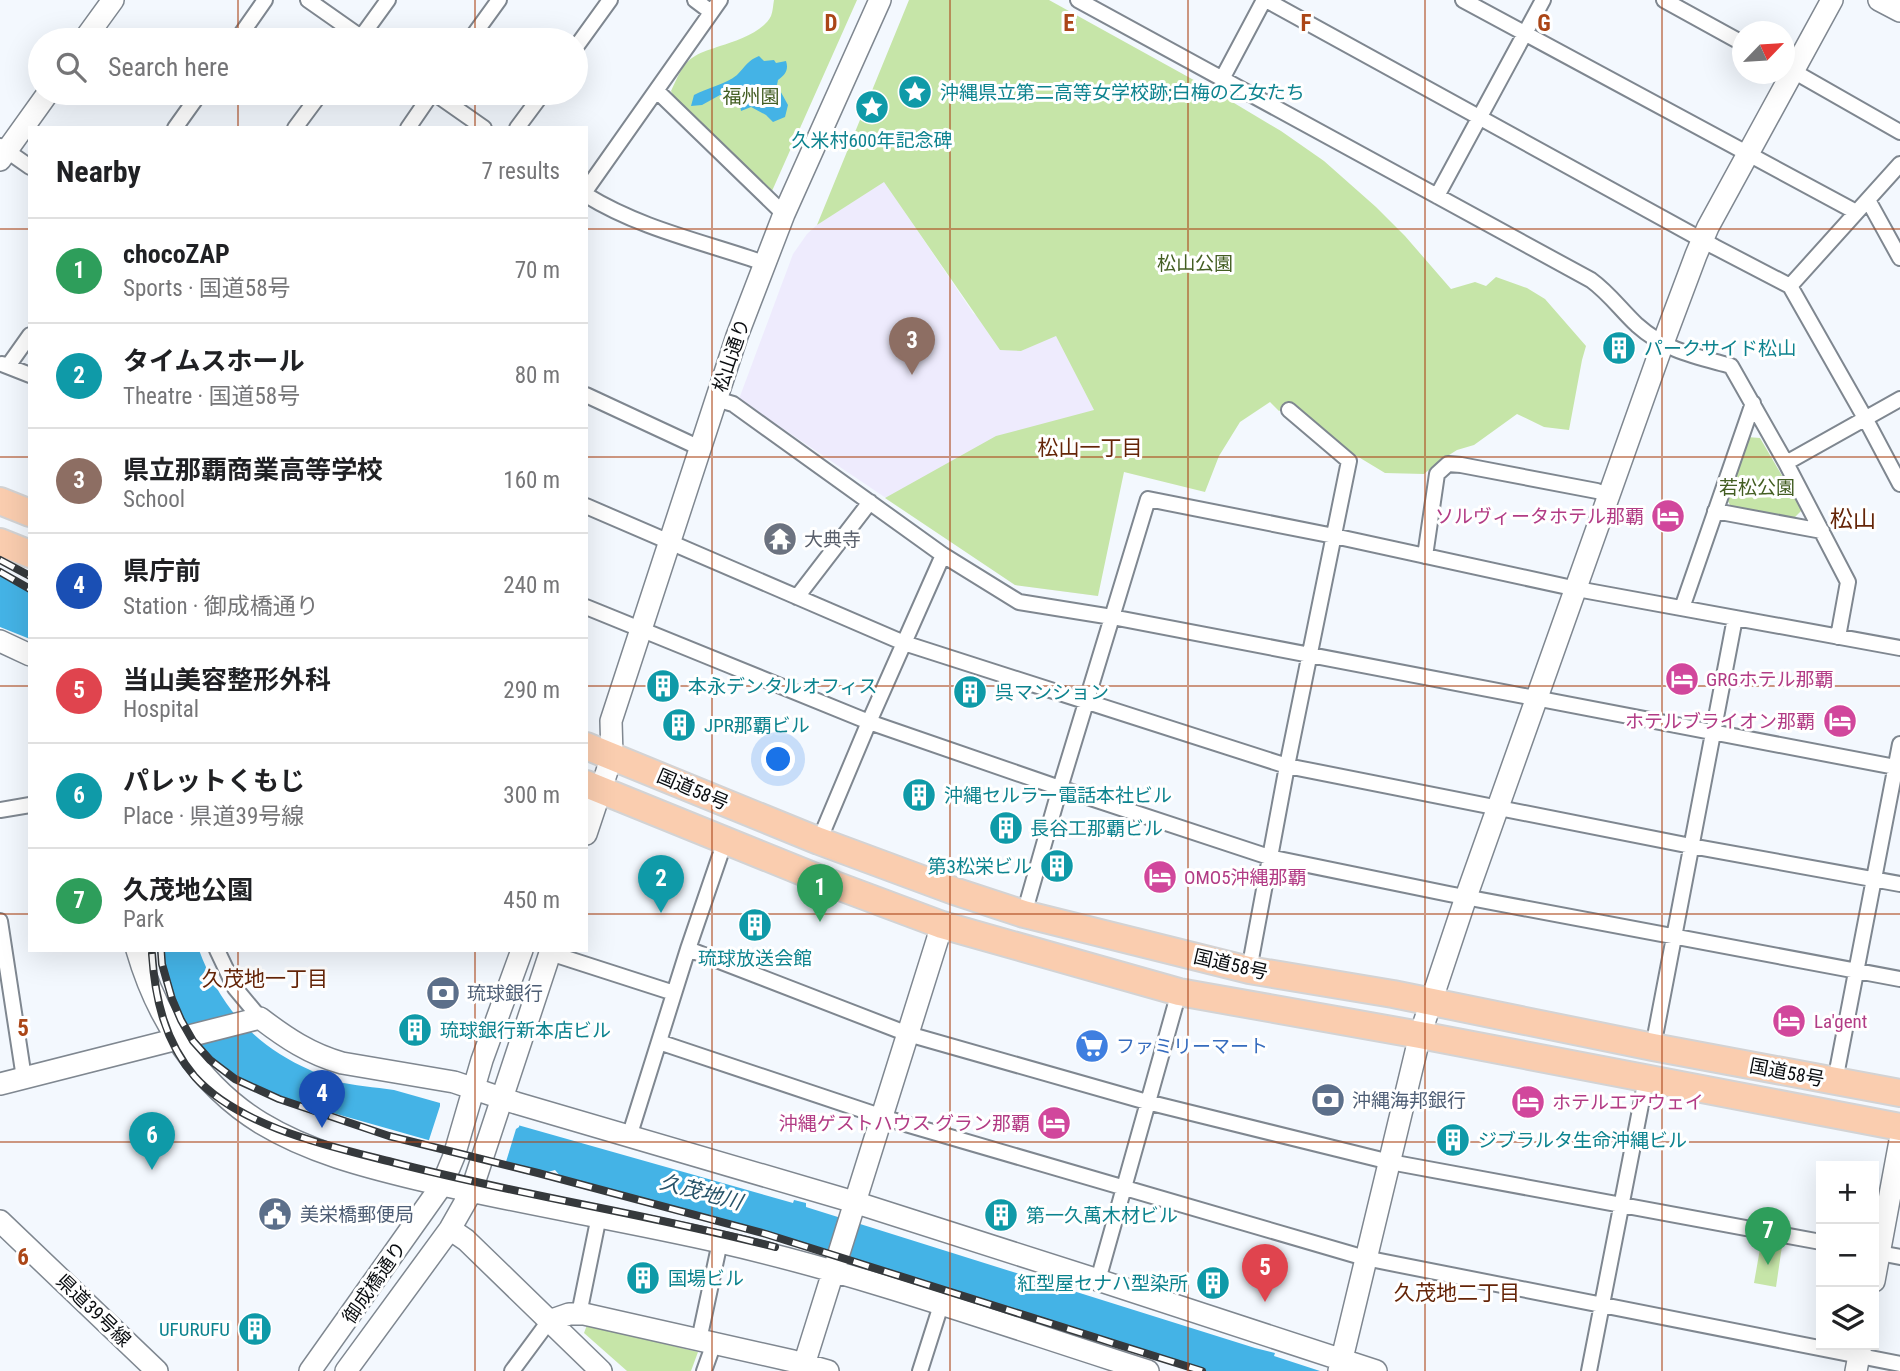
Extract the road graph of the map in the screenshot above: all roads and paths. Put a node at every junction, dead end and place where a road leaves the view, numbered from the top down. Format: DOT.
graph roads {
  1 [pos="113,0"];
  2 [pos="265,0"];
  3 [pos="308,0"];
  4 [pos="388,0"];
  5 [pos="499,0"];
  6 [pos="610,0"];
  7 [pos="695,0"];
  8 [pos="880,0"];
  9 [pos="1078,0"];
  10 [pos="1265,0"];
  11 [pos="1463,0"];
  12 [pos="1543,0"];
  13 [pos="1664,0"];
  14 [pos="1832,0"];
  15 [pos="1879,0"];
  16 [pos="716,6"];
  17 [pos="1900,11"];
  18 [pos="93,28"];
  19 [pos="245,28"];
  20 [pos="347,28"];
  21 [pos="369,28"];
  22 [pos="479,28"];
  23 [pos="588,30"];
  24 [pos="1524,34"];
  25 [pos="1732,37"];
  26 [pos="1795,57"];
  27 [pos="1795,72"];
  28 [pos="1222,79"];
  29 [pos="1780,84"];
  30 [pos="657,91"];
  31 [pos="39,105"];
  32 [pos="191,105"];
  33 [pos="312,105"];
  34 [pos="424,105"];
  35 [pos="450,105"];
  36 [pos="533,105"];
  37 [pos="1478,117"];
  38 [pos="176,126"];
  39 [pos="296,126"];
  40 [pos="409,126"];
  41 [pos="481,126"];
  42 [pos="518,126"];
  43 [pos="1900,132"];
  44 [pos="2,152"];
  45 [pos="1747,153"];
  46 [pos="1900,164"];
  47 [pos="28,166"];
  48 [pos="588,190"];
  49 [pos="588,194"];
  50 [pos="1437,196"];
  51 [pos="1868,200"];
  52 [pos="1856,212"];
  53 [pos="784,214"];
  54 [pos="1702,240"];
  55 [pos="1900,258"];
  56 [pos="764,263"];
  57 [pos="1790,286"];
  58 [pos="28,337"];
  59 [pos="1663,343"];
  60 [pos="4,365"];
  61 [pos="28,374"];
  62 [pos="588,396"];
  63 [pos="716,399"];
  64 [pos="1900,399"];
  65 [pos="1753,403"];
  66 [pos="1289,410"];
  67 [pos="1865,418"];
  68 [pos="700,448"];
  69 [pos="1786,463"];
  70 [pos="1900,484"];
  71 [pos="1610,496"];
  72 [pos="0,501"];
  73 [pos="870,502"];
  74 [pos="588,507"];
  75 [pos="28,511"];
  76 [pos="1715,511"];
  77 [pos="1822,531"];
  78 [pos="1334,536"];
  79 [pos="0,542"];
  80 [pos="670,543"];
  81 [pos="28,553"];
  82 [pos="943,555"];
  83 [pos="1425,556"];
  84 [pos="1577,589"];
  85 [pos="797,597"];
  86 [pos="588,608"];
  87 [pos="1682,608"];
  88 [pos="1112,618"];
  89 [pos="1735,618"];
  90 [pos="641,629"];
  91 [pos="1838,637"];
  92 [pos="0,641"];
  93 [pos="904,643"];
  94 [pos="1900,649"];
  95 [pos="28,655"];
  96 [pos="1309,655"];
  97 [pos="1537,699"];
  98 [pos="1086,702"];
  99 [pos="869,722"];
  100 [pos="1713,732"];
  101 [pos="1900,744"];
  102 [pos="594,752"];
  103 [pos="1287,766"];
  104 [pos="1898,767"];
  105 [pos="594,787"];
  106 [pos="1060,788"];
  107 [pos="28,805"];
  108 [pos="1498,807"];
  109 [pos="0,810"];
  110 [pos="588,822"];
  111 [pos="725,841"];
  112 [pos="819,841"];
  113 [pos="1691,846"];
  114 [pos="1269,857"];
  115 [pos="1875,880"];
  116 [pos="1900,884"];
  117 [pos="1466,897"];
  118 [pos="1024,914"];
  119 [pos="0,921"];
  120 [pos="942,925"];
  121 [pos="1674,936"];
  122 [pos="688,949"];
  123 [pos="138,952"];
  124 [pos="218,952"];
  125 [pos="521,952"];
  126 [pos="550,952"];
  127 [pos="1249,970"];
  128 [pos="1857,970"];
  129 [pos="1900,979"];
  130 [pos="1179,992"];
  131 [pos="674,993"];
  132 [pos="1431,1003"];
  133 [pos="260,1018"];
  134 [pos="908,1034"];
  135 [pos="1420,1035"];
  136 [pos="178,1039"];
  137 [pos="659,1042"];
  138 [pos="1653,1047"];
  139 [pos="24,1078"];
  140 [pos="1646,1079"];
  141 [pos="1835,1081"];
  142 [pos="0,1084"];
  143 [pos="1900,1093"];
  144 [pos="472,1096"];
  145 [pos="1147,1102"];
  146 [pos="499,1105"];
  147 [pos="881,1116"];
  148 [pos="1900,1127"];
  149 [pos="629,1137"];
  150 [pos="1900,1141"];
  151 [pos="1390,1162"];
  152 [pos="442,1185"];
  153 [pos="1124,1189"];
  154 [pos="471,1192"];
  155 [pos="1621,1205"];
  156 [pos="852,1208"];
  157 [pos="599,1216"];
  158 [pos="0,1221"];
  159 [pos="450,1228"];
  160 [pos="1816,1241"];
  161 [pos="720,1242"];
  162 [pos="1884,1254"];
  163 [pos="1365,1258"];
  164 [pos="835,1264"];
  165 [pos="1098,1280"];
  166 [pos="941,1305"];
  167 [pos="1602,1305"];
  168 [pos="579,1314"];
  169 [pos="549,1321"];
  170 [pos="706,1342"];
  171 [pos="1858,1357"];
  172 [pos="1900,1364"];
  173 [pos="1340,1365"];
  174 [pos="1117,1366"];
  175 [pos="803,1367"];
  176 [pos="157,1371"];
  177 [pos="310,1371"];
  178 [pos="346,1371"];
  179 [pos="512,1371"];
  180 [pos="601,1371"];
  181 [pos="704,1371"];
  182 [pos="828,1371"];
  183 [pos="920,1371"];
  184 [pos="1148,1371"];
  185 [pos="1376,1371"];
  186 [pos="1589,1371"];
  1 -- 18 [label="street"];
  2 -- 19 [label="street"];
  3 -- 20 [label="street"];
  4 -- 21 [label="street"];
  5 -- 22 [label="street"];
  6 -- 23 [label="street"];
  7 -- 16 [label="street"];
  8 -- 53 [label="street, 松山通り"];
  9 -- 28 [label="street"];
  10 -- 28 [label="street"];
  10 -- 37 [label="street"];
  11 -- 24 [label="street"];
  12 -- 24 [label="street"];
  13 -- 25 [label="street"];
  14 -- 26 [label="street"];
  15 -- 17 [label="street"];
  16 -- 30 [label="street"];
  24 -- 37 [label="street"];
  24 -- 45 [label="street"];
  27 -- 43 [label="street"];
  28 -- 50 [label="street"];
  29 -- 45 [label="street"];
  30 -- 48 [label="street"];
  30 -- 53 [label="street"];
  31 -- 44 [label="street"];
  32 -- 38 [label="street"];
  33 -- 39 [label="street"];
  34 -- 40 [label="street"];
  35 -- 41 [label="street"];
  36 -- 42 [label="street"];
  37 -- 50 [label="street"];
  37 -- 54 [label="street"];
  44 -- 47 [label="street"];
  45 -- 52 [label="street"];
  45 -- 54 [label="street"];
  46 -- 51 [label="street"];
  49 -- 56 [label="street"];
  50 -- 59 [label="street"];
  51 -- 52 [label="street"];
  51 -- 55 [label="street"];
  52 -- 57 [label="street"];
  53 -- 56 [label="street, 松山通り"];
  54 -- 57 [label="street"];
  54 -- 59 [label="street"];
  56 -- 63 [label="street, 松山通り"];
  57 -- 67 [label="street"];
  58 -- 60 [label="street"];
  59 -- 65 [label="street"];
  59 -- 71 [label="street"];
  60 -- 61 [label="street"];
  62 -- 68 [label="street"];
  63 -- 68 [label="street, 松山通り"];
  63 -- 73 [label="street"];
  64 -- 67 [label="street"];
  65 -- 69 [label="street"];
  65 -- 76 [label="street"];
  66 -- 78 [label="street"];
  67 -- 69 [label="street"];
  67 -- 70 [label="street"];
  68 -- 80 [label="street, 松山通り"];
  69 -- 77 [label="street"];
  71 -- 83 [label="street"];
  71 -- 84 [label="street"];
  72 -- 75 [label="highway"];
  73 -- 82 [label="street"];
  73 -- 85 [label="street"];
  74 -- 80 [label="street"];
  76 -- 77 [label="street"];
  76 -- 87 [label="street"];
  77 -- 91 [label="street"];
  78 -- 83 [label="street"];
  78 -- 88 [label="street"];
  78 -- 96 [label="street"];
  79 -- 81 [label="highway"];
  80 -- 85 [label="street"];
  80 -- 90 [label="street, 松山通り"];
  82 -- 88 [label="street"];
  82 -- 93 [label="street"];
  83 -- 84 [label="street"];
  84 -- 87 [label="street"];
  84 -- 97 [label="street"];
  85 -- 93 [label="street"];
  86 -- 90 [label="street"];
  87 -- 89 [label="street"];
  88 -- 96 [label="street"];
  88 -- 98 [label="street"];
  89 -- 91 [label="street"];
  89 -- 100 [label="street"];
  90 -- 99 [label="street"];
  90 -- 102 [label="street, 松山通り"];
  91 -- 94 [label="street"];
  92 -- 95 [label="street"];
  93 -- 98 [label="street"];
  93 -- 99 [label="street"];
  96 -- 97 [label="street"];
  96 -- 103 [label="street"];
  97 -- 100 [label="street"];
  97 -- 108 [label="street"];
  98 -- 103 [label="street"];
  98 -- 106 [label="street"];
  99 -- 106 [label="street"];
  99 -- 112 [label="street"];
  100 -- 104 [label="street"];
  100 -- 113 [label="street"];
  101 -- 104 [label="street"];
  102 -- 105 [label="street"];
  102 -- 112 [label="highway, 国道58号"];
  103 -- 108 [label="street"];
  103 -- 114 [label="street"];
  104 -- 115 [label="street"];
  105 -- 110 [label="street"];
  105 -- 111 [label="highway, 国道58号"];
  106 -- 114 [label="street"];
  106 -- 118 [label="street"];
  107 -- 109 [label="street"];
  108 -- 113 [label="street"];
  108 -- 117 [label="street"];
  111 -- 120 [label="highway, 国道58号"];
  111 -- 122 [label="street"];
  112 -- 118 [label="highway, 国道58号"];
  113 -- 115 [label="street"];
  113 -- 121 [label="street"];
  114 -- 117 [label="street"];
  114 -- 127 [label="street"];
  115 -- 116 [label="street"];
  115 -- 128 [label="street"];
  117 -- 121 [label="street"];
  117 -- 132 [label="street"];
  118 -- 127 [label="highway, 国道58号"];
  119 -- 139 [label="street"];
  120 -- 130 [label="highway, 国道58号"];
  120 -- 134 [label="street"];
  121 -- 128 [label="street"];
  121 -- 138 [label="street"];
  122 -- 131 [label="street"];
  122 -- 134 [label="street"];
  123 -- 136 [label="street"];
  124 -- 133 [label="street"];
  125 -- 144 [label="street"];
  126 -- 131 [label="street"];
  126 -- 146 [label="street"];
  127 -- 132 [label="highway, 国道58号"];
  128 -- 129 [label="street"];
  128 -- 141 [label="street"];
  130 -- 135 [label="highway, 国道58号"];
  130 -- 145 [label="street"];
  131 -- 137 [label="street"];
  132 -- 135 [label="street"];
  132 -- 138 [label="highway, 国道58号"];
  133 -- 136 [label="street"];
  133 -- 144 [label="street"];
  134 -- 145 [label="street"];
  134 -- 147 [label="street"];
  135 -- 140 [label="highway, 国道58号"];
  135 -- 151 [label="street"];
  136 -- 139 [label="street"];
  136 -- 152 [label="street"];
  137 -- 147 [label="street"];
  137 -- 149 [label="street"];
  138 -- 141 [label="highway, 国道58号"];
  139 -- 142 [label="street"];
  140 -- 148 [label="highway, 国道58号"];
  140 -- 155 [label="street"];
  141 -- 143 [label="highway, 国道58号"];
  144 -- 146 [label="street"];
  144 -- 152 [label="street, 御成橋通り"];
  145 -- 151 [label="street"];
  145 -- 153 [label="street"];
  146 -- 149 [label="street"];
  146 -- 154 [label="street, 御成橋通り"];
  147 -- 153 [label="street"];
  147 -- 156 [label="street"];
  149 -- 156 [label="street"];
  150 -- 162 [label="street"];
  151 -- 155 [label="street"];
  151 -- 163 [label="street"];
  152 -- 154 [label="street"];
  152 -- 177 [label="street, 御成橋通り"];
  153 -- 163 [label="street"];
  153 -- 165 [label="street"];
  154 -- 157 [label="street"];
  154 -- 159 [label="street, 御成橋通り"];
  155 -- 160 [label="street"];
  155 -- 167 [label="street"];
  156 -- 164 [label="street"];
  156 -- 165 [label="street"];
  157 -- 161 [label="street"];
  157 -- 168 [label="street"];
  158 -- 176 [label="street, 県道39号線"];
  159 -- 169 [label="street"];
  159 -- 178 [label="street, 御成橋通り"];
  161 -- 164 [label="street"];
  161 -- 170 [label="street"];
  163 -- 167 [label="street"];
  163 -- 173 [label="street"];
  164 -- 166 [label="street"];
  164 -- 175 [label="street"];
  165 -- 173 [label="street"];
  166 -- 174 [label="street"];
  166 -- 183 [label="street"];
  167 -- 171 [label="street"];
  167 -- 186 [label="street"];
  168 -- 169 [label="street"];
  168 -- 170 [label="street"];
  169 -- 179 [label="street"];
  169 -- 180 [label="street"];
  170 -- 175 [label="street"];
  170 -- 181 [label="street"];
  171 -- 172 [label="street"];
  173 -- 185 [label="street"];
  174 -- 184 [label="street"];
  175 -- 182 [label="street"];
}
